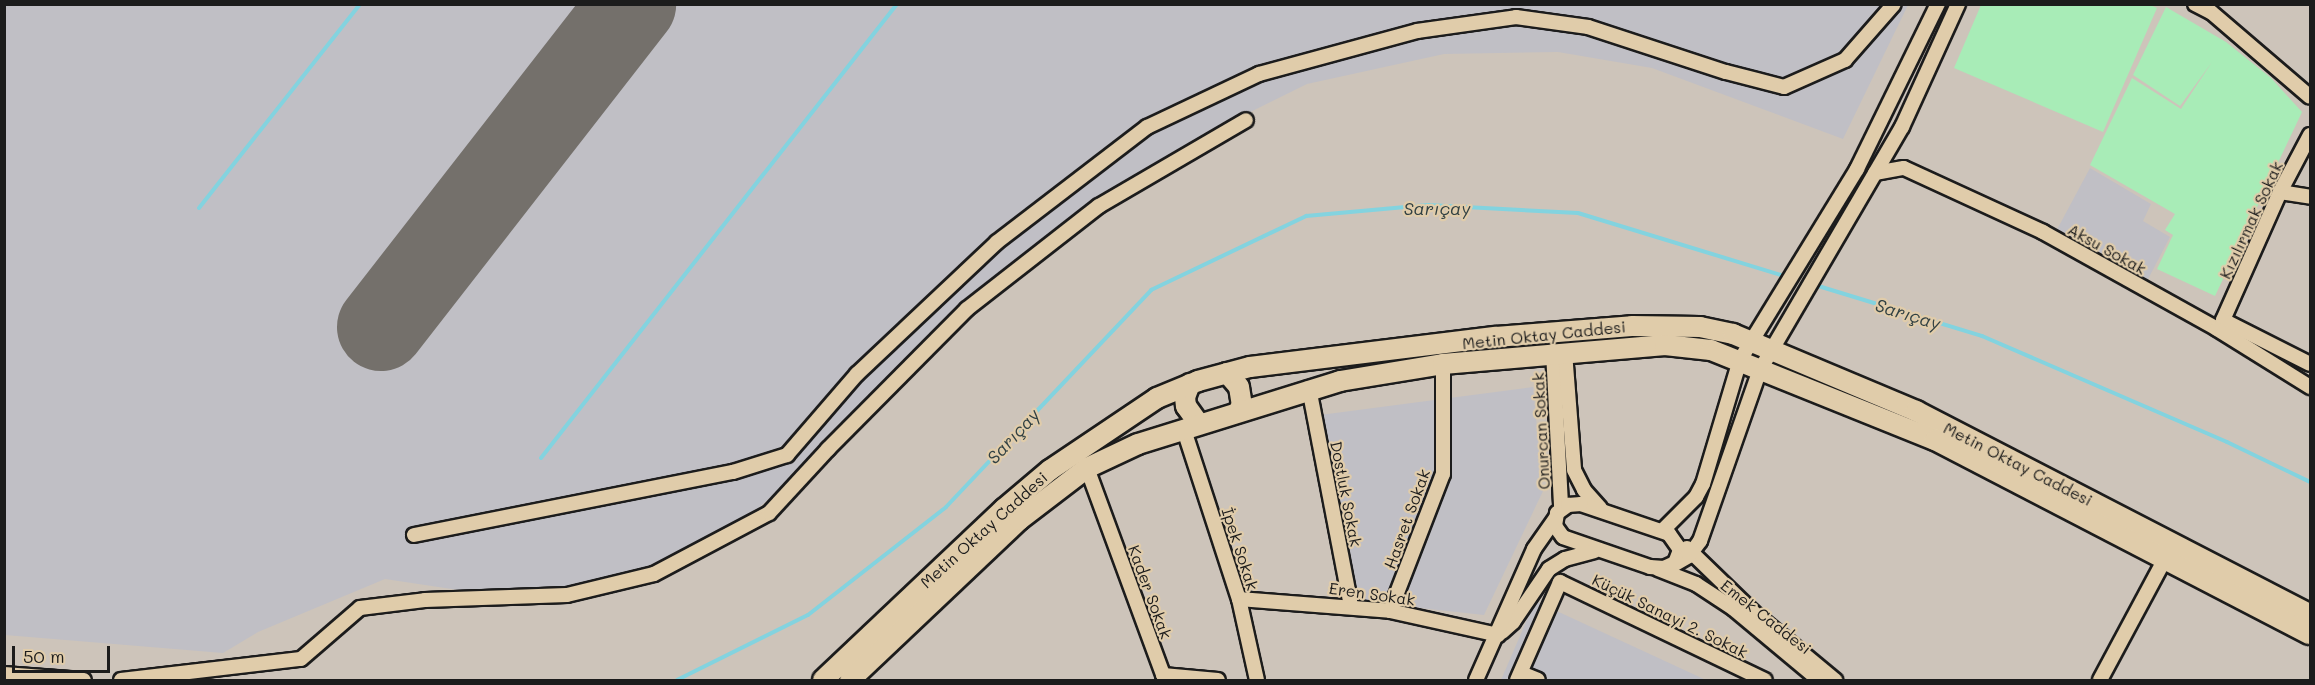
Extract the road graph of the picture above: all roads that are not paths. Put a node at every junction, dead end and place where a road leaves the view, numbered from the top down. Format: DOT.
graph roads {
  1 [pos="1894,4"];
  2 [pos="1938,4"];
  3 [pos="1958,4"];
  4 [pos="2195,4"];
  5 [pos="2214,8"];
  6 [pos="2310,97"];
  7 [pos="1246,120"];
  8 [pos="2310,135"];
  9 [pos="1875,173"];
  10 [pos="2280,192"];
  11 [pos="2310,197"];
  12 [pos="1751,339"];
  13 [pos="1771,347"];
  14 [pos="1559,352"];
  15 [pos="1740,360"];
  16 [pos="1443,364"];
  17 [pos="2310,364"];
  18 [pos="1760,370"];
  19 [pos="1227,373"];
  20 [pos="1190,384"];
  21 [pos="2310,387"];
  22 [pos="1309,388"];
  23 [pos="1238,412"];
  24 [pos="1192,427"];
  25 [pos="1087,468"];
  26 [pos="1601,509"];
  27 [pos="1558,513"];
  28 [pos="1669,534"];
  29 [pos="414,535"];
  30 [pos="1597,551"];
  31 [pos="1693,551"];
  32 [pos="2165,559"];
  33 [pos="1663,568"];
  34 [pos="1239,599"];
  35 [pos="1351,606"];
  36 [pos="1390,611"];
  37 [pos="2310,614"];
  38 [pos="2310,634"];
  39 [pos="1498,635"];
  40 [pos="4,674"];
  41 [pos="1519,677"];
  42 [pos="1162,678"];
  43 [pos="84,681"];
  44 [pos="121,681"];
  45 [pos="823,681"];
  46 [pos="850,681"];
  47 [pos="1218,681"];
  48 [pos="1257,681"];
  49 [pos="1476,681"];
  50 [pos="1538,681"];
  51 [pos="1765,681"];
  52 [pos="1819,681"];
  53 [pos="1834,681"];
  54 [pos="2100,681"];
  1 -- 29 [label="street"];
  2 -- 12 [label="street"];
  3 -- 9 [label="street"];
  4 -- 5 [label="street"];
  5 -- 6 [label="street"];
  7 -- 44 [label="street"];
  8 -- 10 [label="street, Kızılırmak Sokak"];
  9 -- 13 [label="street"];
  9 -- 21 [label="street, Aksu Sokak"];
  10 -- 11 [label="street"];
  10 -- 17 [label="street, Kızılırmak Sokak"];
  12 -- 13 [label="street, Metin Oktay Caddesi"];
  12 -- 15 [label="street"];
  12 -- 19 [label="street, Metin Oktay Caddesi"];
  13 -- 18 [label="street"];
  13 -- 37 [label="street, Metin Oktay Caddesi"];
  14 -- 15 [label="street, Metin Oktay Caddesi"];
  14 -- 16 [label="street, Metin Oktay Caddesi"];
  14 -- 26 [label="street, Onurcan Sokak"];
  14 -- 27 [label="street, Onurcan Sokak"];
  15 -- 18 [label="street, Metin Oktay Caddesi"];
  15 -- 28 [label="street"];
  16 -- 22 [label="street, Metin Oktay Caddesi"];
  16 -- 36 [label="street, Hasret Sokak"];
  18 -- 31 [label="street"];
  18 -- 32 [label="street, Metin Oktay Caddesi"];
  19 -- 20 [label="street, Metin Oktay Caddesi"];
  19 -- 23 [label="street"];
  20 -- 24 [label="street"];
  20 -- 45 [label="street, Metin Oktay Caddesi"];
  22 -- 23 [label="street, Metin Oktay Caddesi"];
  22 -- 35 [label="street, Dostluk Sokak"];
  23 -- 24 [label="street, Metin Oktay Caddesi"];
  24 -- 25 [label="street, Metin Oktay Caddesi"];
  24 -- 34 [label="street, İpek Sokak"];
  25 -- 42 [label="street, Kader Sokak"];
  25 -- 46 [label="street, Metin Oktay Caddesi"];
  26 -- 27 [label="street"];
  26 -- 28 [label="street"];
  27 -- 30 [label="street, Emek Caddesi"];
  27 -- 39 [label="street"];
  28 -- 31 [label="street"];
  28 -- 33 [label="street"];
  30 -- 33 [label="street, Emek Caddesi"];
  30 -- 39 [label="street"];
  31 -- 33 [label="street"];
  31 -- 53 [label="street"];
  32 -- 38 [label="street, Metin Oktay Caddesi"];
  32 -- 54 [label="street"];
  33 -- 52 [label="street, Emek Caddesi"];
  34 -- 35 [label="street, Eren Sokak"];
  34 -- 48 [label="street, İpek Sokak"];
  35 -- 36 [label="street, Eren Sokak"];
  36 -- 39 [label="street, Eren Sokak"];
  39 -- 49 [label="street"];
  40 -- 43 [label="street"];
  41 -- 50 [label="street"];
  41 -- 51 [label="street, Küçük Sanayi 2. Sokak"];
  42 -- 47 [label="street, Kader Sokak"];
}
